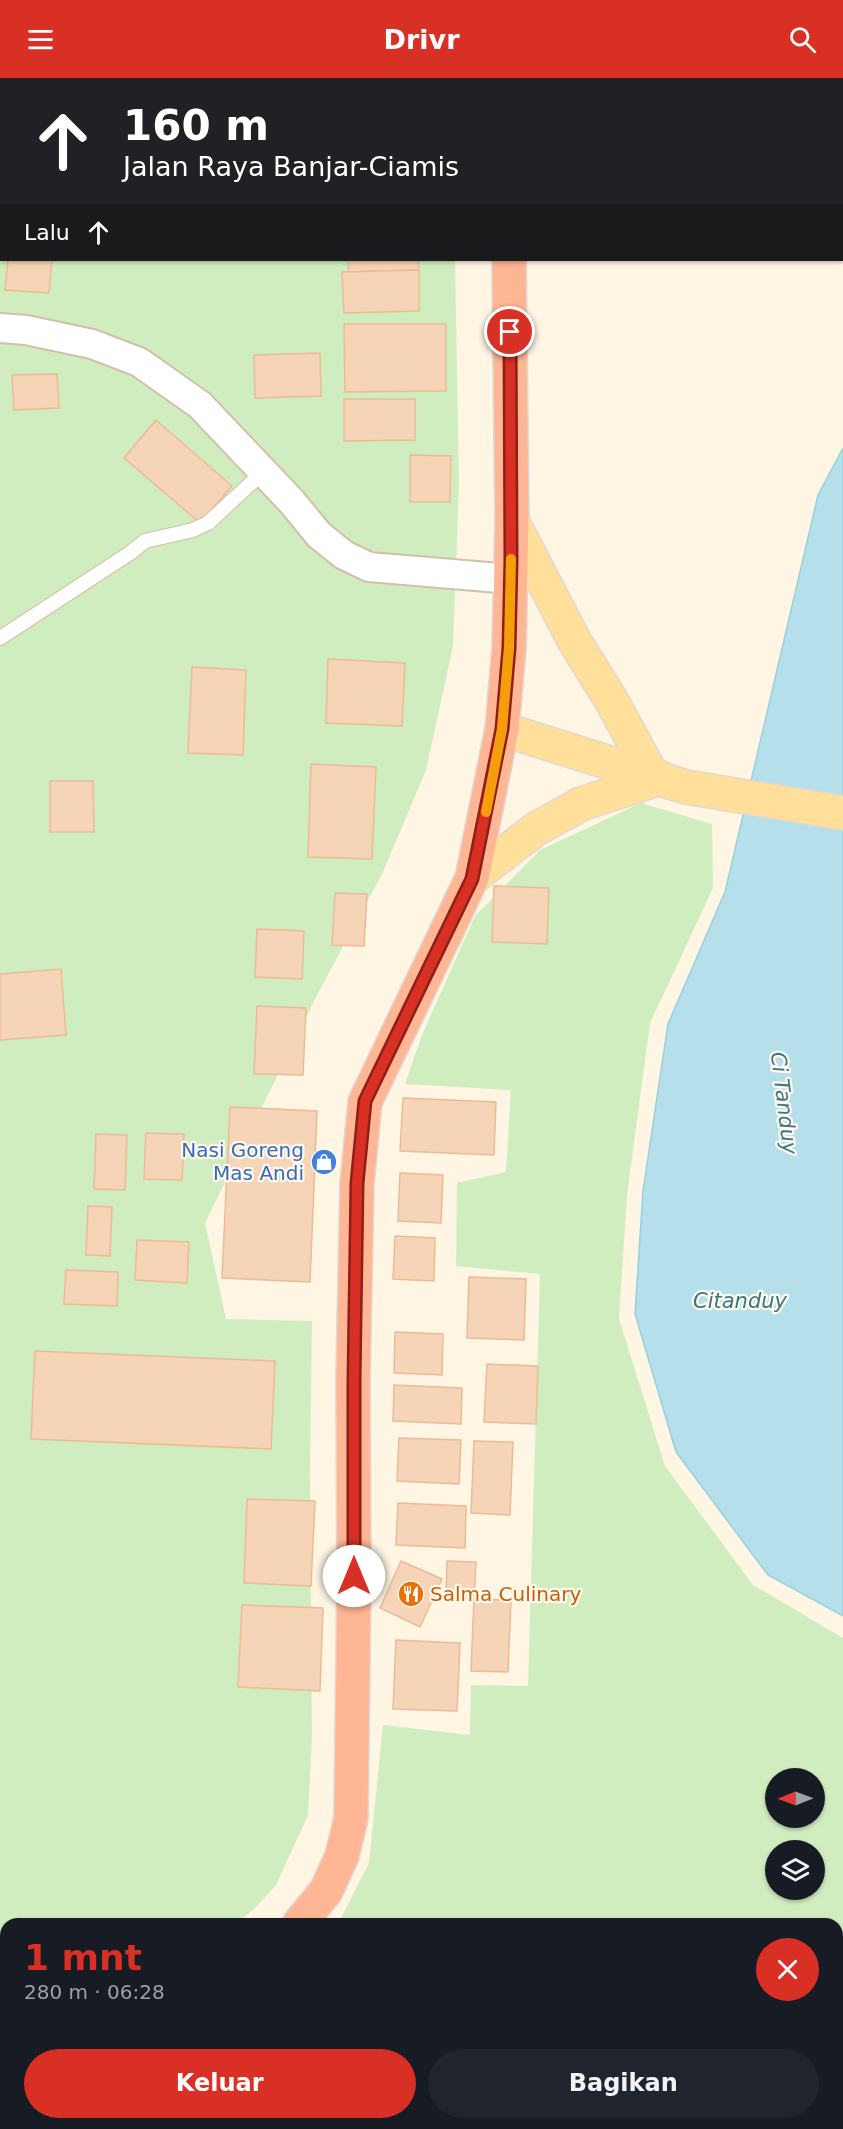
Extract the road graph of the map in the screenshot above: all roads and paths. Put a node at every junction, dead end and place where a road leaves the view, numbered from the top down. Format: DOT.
graph roads {
  1 [pos="509,261"];
  2 [pos="0,328"];
  3 [pos="263,472"];
  4 [pos="512,521"];
  5 [pos="510,579"];
  6 [pos="0,638"];
  7 [pos="502,729"];
  8 [pos="667,781"];
  9 [pos="843,813"];
  10 [pos="472,879"];
  11 [pos="304,1918"];
  1 -- 4 [label="highway"];
  2 -- 3 [label="street"];
  3 -- 5 [label="street"];
  3 -- 6 [label="lane"];
  4 -- 5 [label="highway"];
  4 -- 8 [label="main road"];
  5 -- 7 [label="highway"];
  7 -- 8 [label="main road"];
  7 -- 10 [label="highway"];
  8 -- 9 [label="main road"];
  8 -- 10 [label="main road"];
  10 -- 11 [label="highway"];
}
